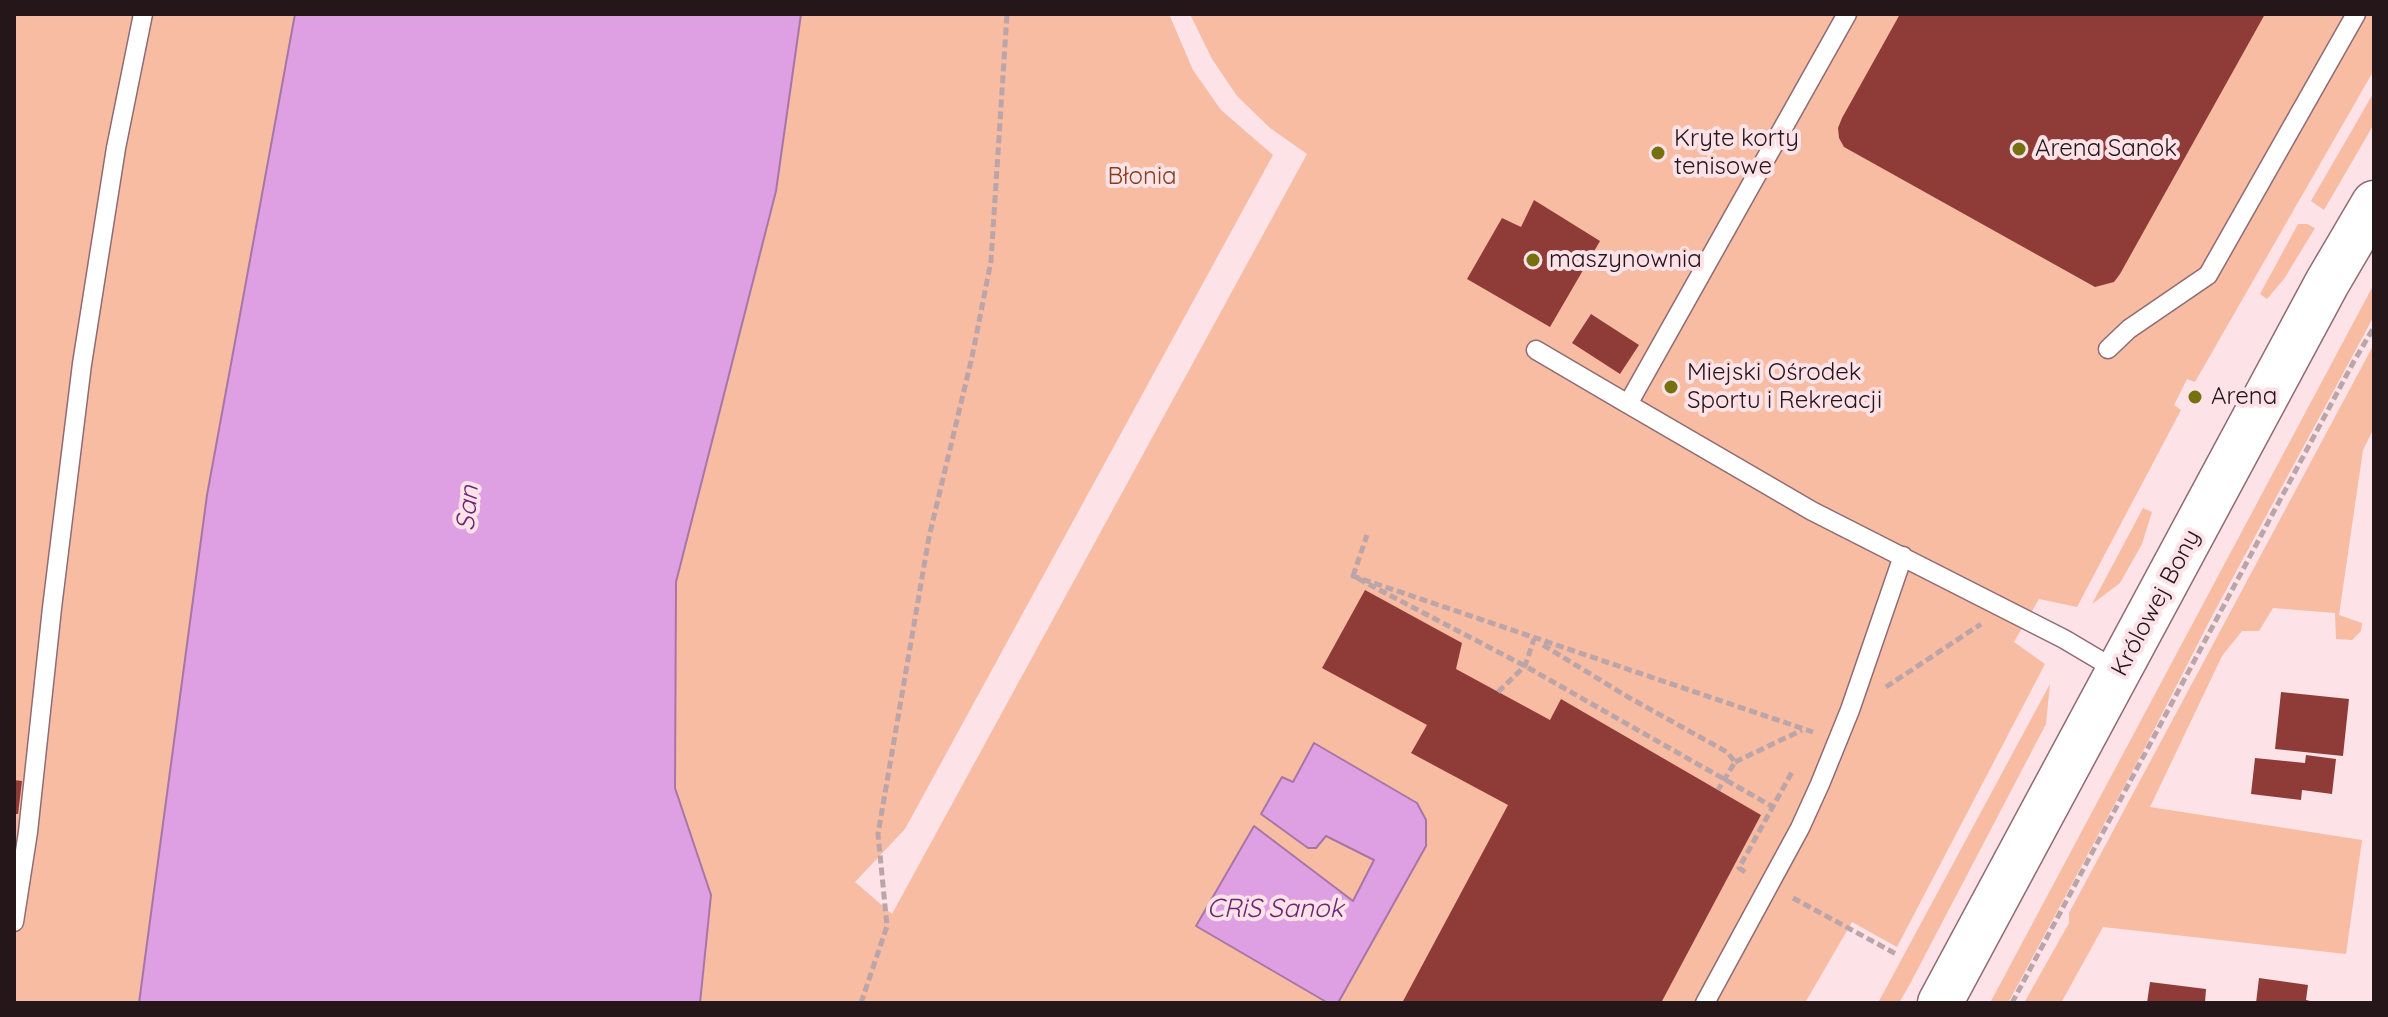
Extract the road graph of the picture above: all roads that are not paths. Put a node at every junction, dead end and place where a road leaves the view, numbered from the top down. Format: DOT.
graph roads {
  1 [pos="143,14"];
  2 [pos="1847,14"];
  3 [pos="2356,14"];
  4 [pos="2374,203"];
  5 [pos="2108,349"];
  6 [pos="1536,350"];
  7 [pos="1628,404"];
  8 [pos="1903,556"];
  9 [pos="2120,671"];
  10 [pos="14,922"];
  11 [pos="1705,1003"];
  12 [pos="1940,1003"];
  1 -- 10 [label="lane"];
  2 -- 7 [label="lane"];
  3 -- 5 [label="lane"];
  4 -- 9 [label="main road, Królowej Bony"];
  6 -- 7 [label="lane"];
  7 -- 8 [label="lane"];
  8 -- 9 [label="lane"];
  8 -- 11 [label="lane"];
  9 -- 12 [label="main road, Królowej Bony"];
}
